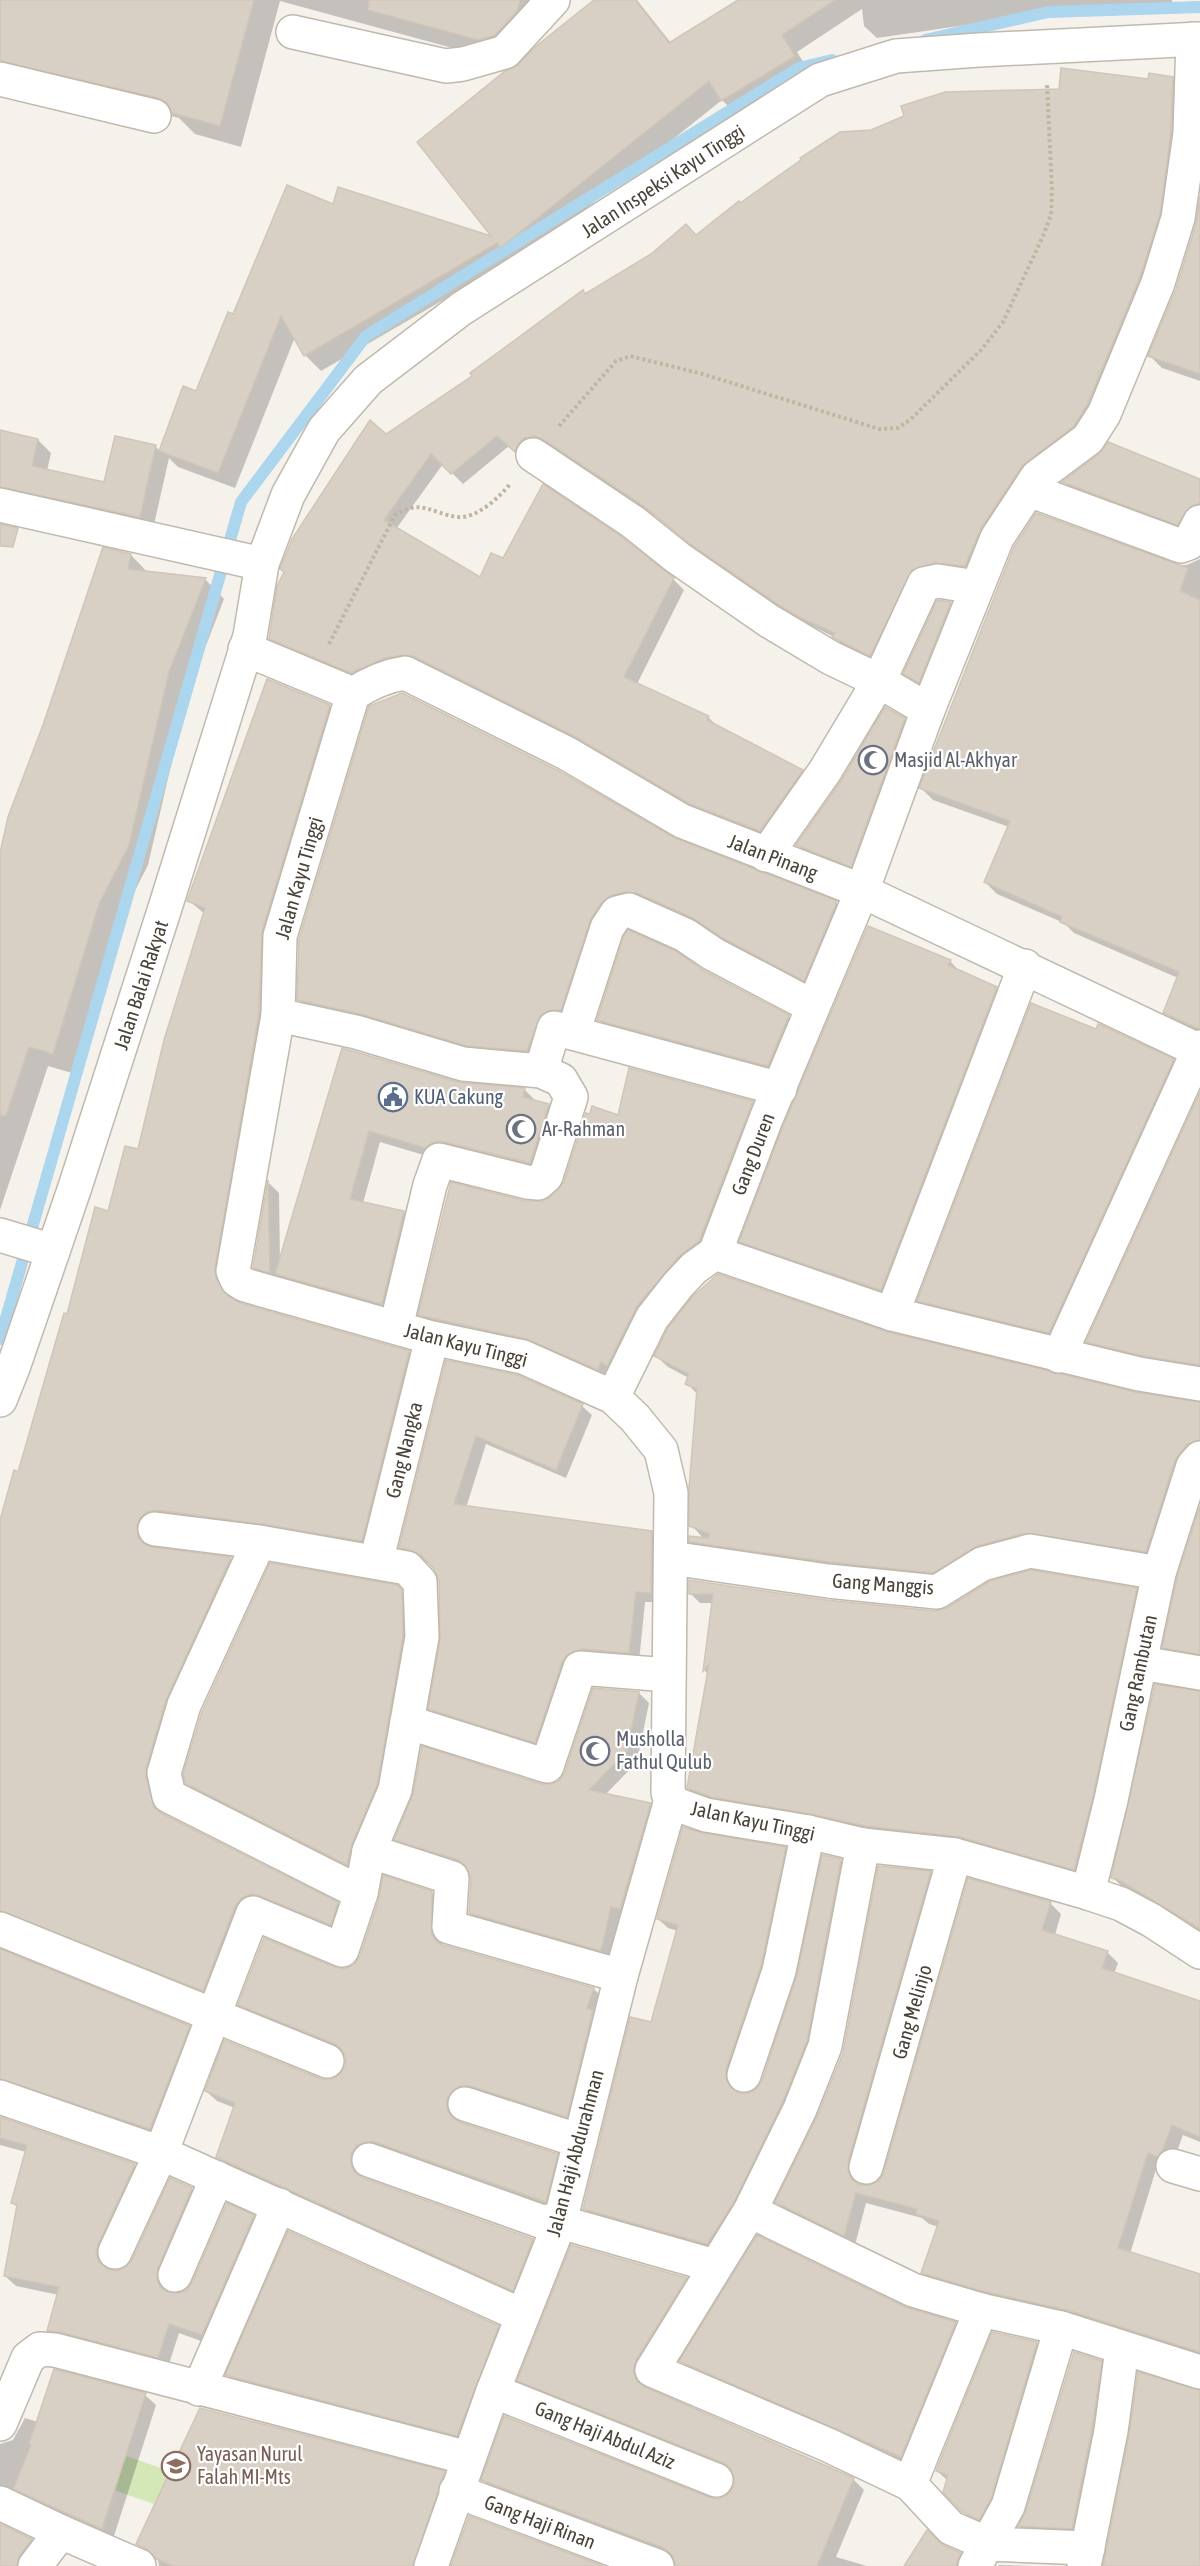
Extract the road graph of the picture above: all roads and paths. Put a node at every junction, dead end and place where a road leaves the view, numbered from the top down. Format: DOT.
graph roads {
  1 [pos="553,0"];
  2 [pos="293,32"];
  3 [pos="1196,39"];
  4 [pos="1045,47"];
  5 [pos="0,79"];
  6 [pos="154,116"];
  7 [pos="1189,224"];
  8 [pos="533,454"];
  9 [pos="1029,490"];
  10 [pos="0,505"];
  11 [pos="1200,522"];
  12 [pos="254,562"];
  13 [pos="976,586"];
  14 [pos="245,649"];
  15 [pos="314,679"];
  16 [pos="879,681"];
  17 [pos="353,694"];
  18 [pos="928,710"];
  19 [pos="766,855"];
  20 [pos="862,891"];
  21 [pos="1025,966"];
  22 [pos="812,1006"];
  23 [pos="278,1015"];
  24 [pos="573,1033"];
  25 [pos="1199,1050"];
  26 [pos="541,1071"];
  27 [pos="780,1089"];
  28 [pos="0,1235"];
  29 [pos="44,1248"];
  30 [pos="715,1253"];
  31 [pos="892,1314"];
  32 [pos="396,1327"];
  33 [pos="432,1338"];
  34 [pos="1059,1356"];
  35 [pos="7,1364"];
  36 [pos="1200,1383"];
  37 [pos="613,1397"];
  38 [pos="0,1400"];
  39 [pos="1200,1458"];
  40 [pos="1190,1512"];
  41 [pos="155,1528"];
  42 [pos="259,1542"];
  43 [pos="671,1558"];
  44 [pos="376,1562"];
  45 [pos="1159,1573"];
  46 [pos="1141,1663"];
  47 [pos="1200,1673"];
  48 [pos="668,1675"];
  49 [pos="407,1722"];
  50 [pos="671,1800"];
  51 [pos="808,1832"];
  52 [pos="863,1845"];
  53 [pos="369,1851"];
  54 [pos="955,1855"];
  55 [pos="360,1893"];
  56 [pos="1088,1893"];
  57 [pos="0,1929"];
  58 [pos="1200,1953"];
  59 [pos="621,1976"];
  60 [pos="214,2015"];
  61 [pos="327,2061"];
  62 [pos="744,2075"];
  63 [pos="0,2097"];
  64 [pos="465,2104"];
  65 [pos="580,2141"];
  66 [pos="161,2153"];
  67 [pos="369,2160"];
  68 [pos="866,2167"];
  69 [pos="218,2178"];
  70 [pos="279,2205"];
  71 [pos="750,2211"];
  72 [pos="560,2222"];
  73 [pos="115,2252"];
  74 [pos="716,2266"];
  75 [pos="175,2275"];
  76 [pos="981,2310"];
  77 [pos="521,2315"];
  78 [pos="1061,2328"];
  79 [pos="1122,2349"];
  80 [pos="1200,2372"];
  81 [pos="199,2390"];
  82 [pos="493,2391"];
  83 [pos="0,2424"];
  84 [pos="468,2458"];
  85 [pos="716,2480"];
  86 [pos="910,2484"];
  87 [pos="456,2491"];
  88 [pos="0,2503"];
  89 [pos="61,2532"];
  90 [pos="982,2555"];
  91 [pos="1086,2557"];
  92 [pos="35,2566"];
  93 [pos="139,2566"];
  94 [pos="431,2566"];
  95 [pos="657,2566"];
  1 -- 2 [label="street"];
  3 -- 4 [label="street, Jalan Inspeksi Kayu Tinggi"];
  3 -- 7 [label="street"];
  4 -- 8 [label="path"];
  4 -- 12 [label="street, Jalan Inspeksi Kayu Tinggi"];
  5 -- 6 [label="street"];
  7 -- 9 [label="street"];
  8 -- 15 [label="path"];
  8 -- 16 [label="street"];
  9 -- 11 [label="street"];
  9 -- 13 [label="street"];
  10 -- 12 [label="street"];
  12 -- 14 [label="street, Jalan Balai Rakyat"];
  13 -- 16 [label="street"];
  13 -- 18 [label="street"];
  14 -- 15 [label="street"];
  14 -- 29 [label="street, Jalan Balai Rakyat"];
  15 -- 17 [label="street"];
  16 -- 18 [label="street"];
  16 -- 19 [label="street"];
  17 -- 19 [label="street, Jalan Pinang"];
  17 -- 23 [label="street, Jalan Kayu Tinggi"];
  18 -- 20 [label="street"];
  19 -- 20 [label="street, Jalan Pinang"];
  20 -- 21 [label="street, Jalan Pinang"];
  20 -- 22 [label="street, Gang Duren"];
  21 -- 25 [label="street, Jalan Pinang"];
  21 -- 31 [label="street"];
  22 -- 24 [label="street"];
  22 -- 27 [label="street, Gang Duren"];
  23 -- 26 [label="street"];
  23 -- 32 [label="street, Jalan Kayu Tinggi"];
  24 -- 26 [label="street"];
  24 -- 27 [label="street"];
  25 -- 34 [label="street"];
  26 -- 32 [label="street"];
  27 -- 30 [label="street, Gang Duren"];
  28 -- 29 [label="street"];
  29 -- 35 [label="street, Jalan Balai Rakyat"];
  30 -- 31 [label="street"];
  30 -- 37 [label="street"];
  31 -- 34 [label="street"];
  32 -- 33 [label="street, Jalan Kayu Tinggi"];
  33 -- 37 [label="street, Jalan Kayu Tinggi"];
  33 -- 44 [label="street, Gang Nangka"];
  34 -- 36 [label="street"];
  35 -- 38 [label="street, Jalan Balai Rakyat"];
  37 -- 43 [label="street, Jalan Kayu Tinggi"];
  39 -- 40 [label="street, Gang Rambutan"];
  40 -- 45 [label="street, Gang Rambutan"];
  41 -- 42 [label="street"];
  42 -- 44 [label="street"];
  42 -- 55 [label="street"];
  43 -- 45 [label="street, Gang Manggis"];
  43 -- 48 [label="street, Jalan Kayu Tinggi"];
  44 -- 49 [label="street"];
  45 -- 46 [label="street, Gang Rambutan"];
  46 -- 47 [label="street"];
  46 -- 56 [label="street, Gang Rambutan"];
  48 -- 49 [label="street"];
  48 -- 50 [label="street, Jalan Kayu Tinggi"];
  49 -- 53 [label="street"];
  50 -- 51 [label="street, Jalan Kayu Tinggi"];
  50 -- 59 [label="street, Jalan Haji Abdurahman"];
  51 -- 52 [label="street, Jalan Kayu Tinggi"];
  51 -- 62 [label="street"];
  52 -- 54 [label="street, Jalan Kayu Tinggi"];
  52 -- 71 [label="street"];
  53 -- 55 [label="street"];
  53 -- 59 [label="street"];
  54 -- 56 [label="street, Jalan Kayu Tinggi"];
  54 -- 68 [label="street, Gang Melinjo"];
  55 -- 60 [label="street"];
  56 -- 58 [label="street, Jalan Kayu Tinggi"];
  57 -- 60 [label="street"];
  59 -- 65 [label="street, Jalan Haji Abdurahman"];
  60 -- 61 [label="street"];
  60 -- 66 [label="street"];
  63 -- 66 [label="street"];
  64 -- 65 [label="street"];
  65 -- 72 [label="street, Jalan Haji Abdurahman"];
  66 -- 69 [label="street"];
  66 -- 73 [label="street"];
  67 -- 72 [label="street"];
  69 -- 70 [label="street"];
  69 -- 75 [label="street"];
  70 -- 77 [label="street"];
  70 -- 81 [label="street"];
  71 -- 74 [label="street"];
  71 -- 76 [label="street"];
  72 -- 74 [label="street"];
  72 -- 77 [label="street, Jalan Haji Abdurahman"];
  74 -- 86 [label="street"];
  76 -- 78 [label="street"];
  76 -- 86 [label="street"];
  77 -- 82 [label="street, Jalan Haji Abdurahman"];
  78 -- 79 [label="street"];
  78 -- 90 [label="street"];
  79 -- 80 [label="street"];
  79 -- 91 [label="street"];
  81 -- 83 [label="street"];
  81 -- 84 [label="street"];
  82 -- 84 [label="street, Jalan Haji Abdurahman"];
  82 -- 85 [label="street, Gang Haji Abdul Aziz"];
  84 -- 87 [label="street, Jalan Haji Abdurahman"];
  86 -- 90 [label="street"];
  87 -- 94 [label="street, Jalan Haji Abdurahman"];
  87 -- 95 [label="street, Gang Haji Rinan"];
  88 -- 89 [label="street"];
  89 -- 92 [label="street"];
  89 -- 93 [label="street"];
  90 -- 91 [label="street"];
}
